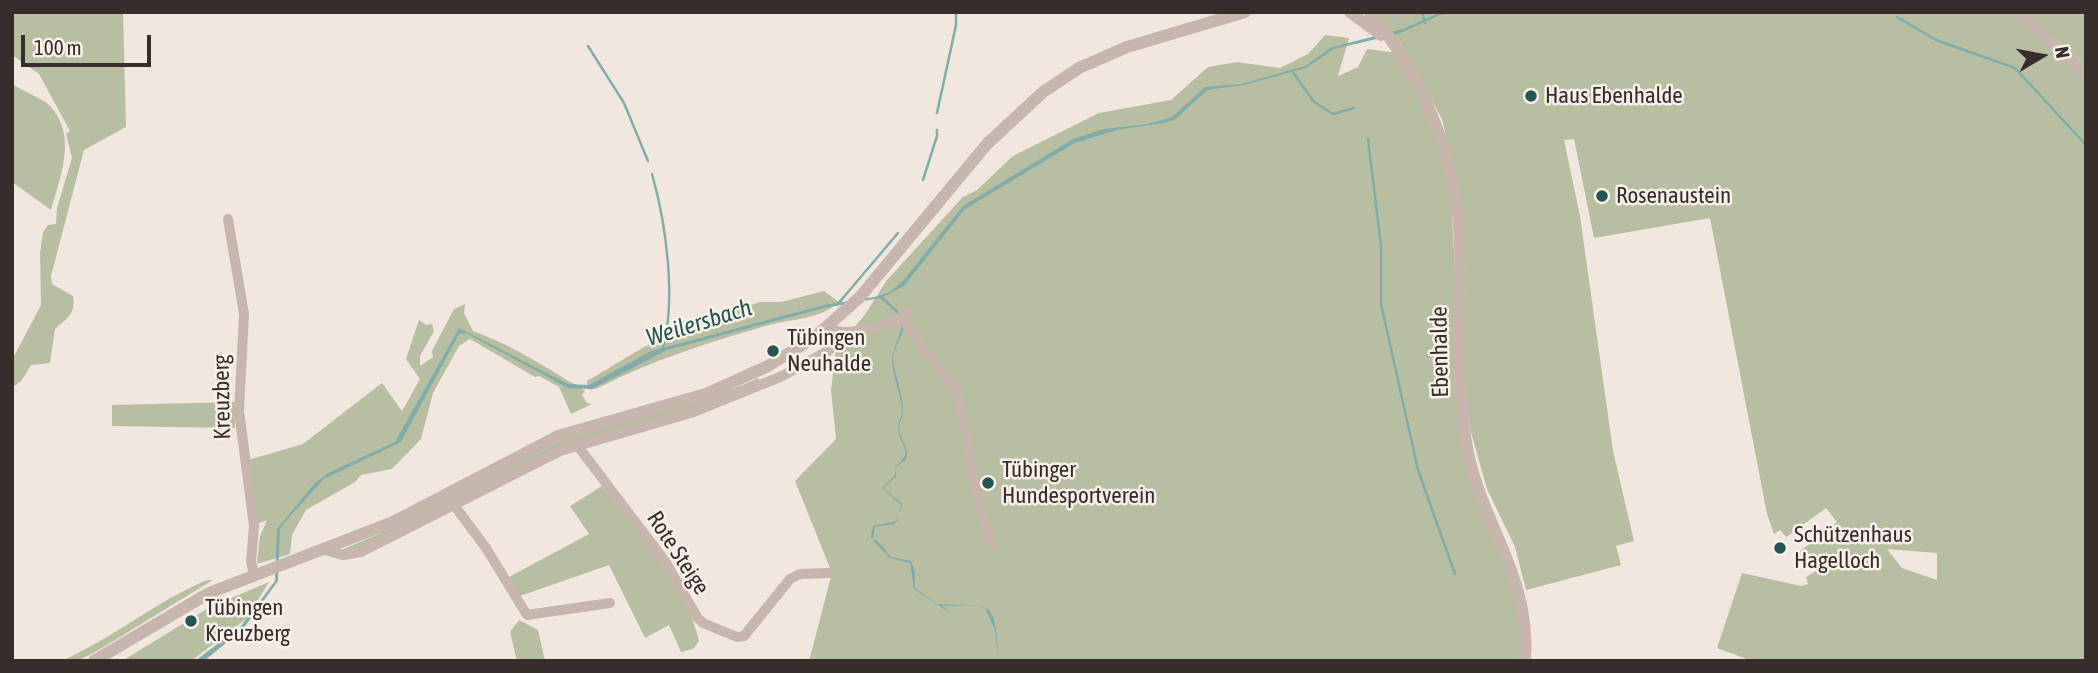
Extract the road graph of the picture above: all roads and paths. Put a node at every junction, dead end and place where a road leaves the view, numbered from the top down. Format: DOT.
graph roads {
  1 [pos="1245,12"];
  2 [pos="1350,12"];
  3 [pos="1370,12"];
  4 [pos="2017,12"];
  5 [pos="1394,47"];
  6 [pos="2086,73"];
  7 [pos="228,219"];
  8 [pos="908,312"];
  9 [pos="900,320"];
  10 [pos="829,325"];
  11 [pos="847,333"];
  12 [pos="577,445"];
  13 [pos="454,505"];
  14 [pos="991,545"];
  15 [pos="324,550"];
  16 [pos="254,573"];
  17 [pos="829,573"];
  18 [pos="610,603"];
  19 [pos="94,661"];
  20 [pos="1525,661"];
  1 -- 10 [label="street"];
  2 -- 5 [label="street, Ebenhalde"];
  3 -- 5 [label="street, Ebenhalde"];
  4 -- 6 [label="street"];
  5 -- 20 [label="street, Ebenhalde"];
  7 -- 16 [label="street, Kreuzberg"];
  8 -- 9 [label="street"];
  9 -- 11 [label="street"];
  9 -- 14 [label="street"];
  10 -- 11 [label="street"];
  10 -- 15 [label="street"];
  11 -- 12 [label="street"];
  12 -- 13 [label="street"];
  12 -- 17 [label="street, Rote Steige"];
  13 -- 15 [label="street"];
  13 -- 18 [label="street"];
  15 -- 16 [label="street"];
  16 -- 19 [label="street"];
}
